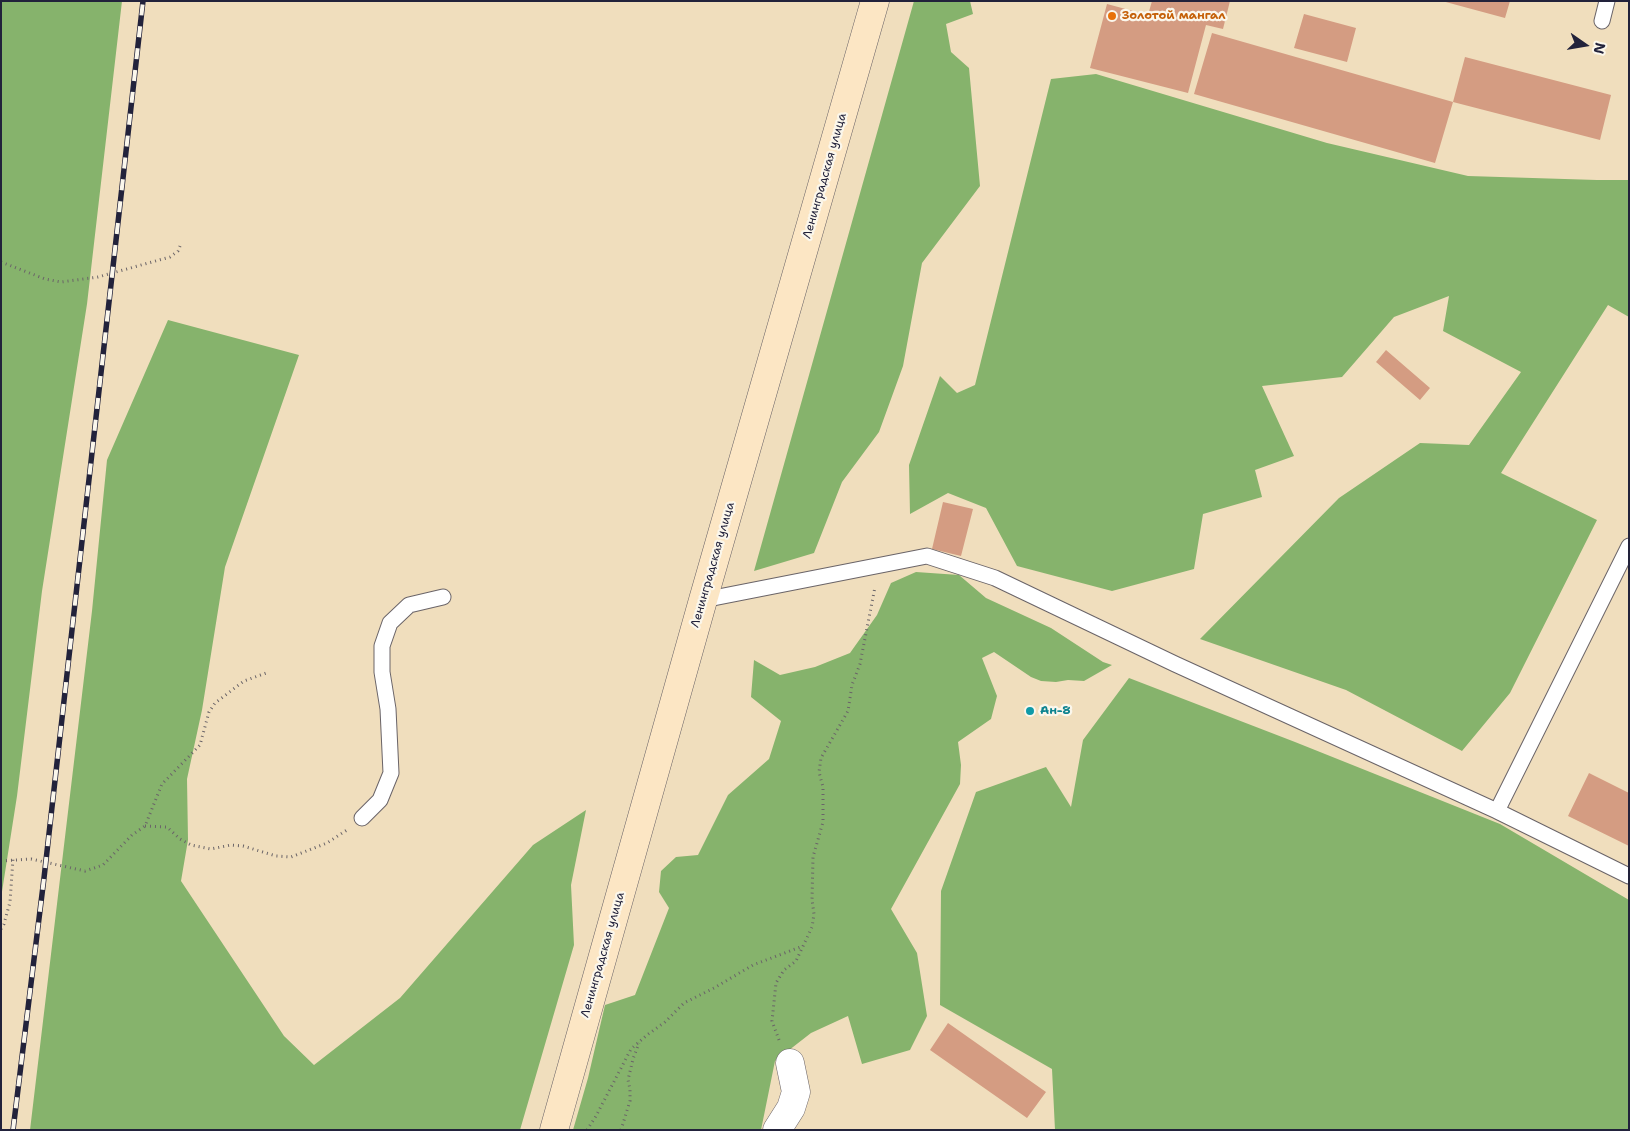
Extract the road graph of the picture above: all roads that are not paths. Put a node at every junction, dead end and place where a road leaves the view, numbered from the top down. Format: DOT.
graph roads {
  1 [pos="875,1"];
  2 [pos="1607,1"];
  3 [pos="1602,22"];
  4 [pos="1629,546"];
  5 [pos="443,597"];
  6 [pos="703,600"];
  7 [pos="1497,811"];
  8 [pos="362,818"];
  9 [pos="1629,876"];
  10 [pos="790,1063"];
  11 [pos="554,1130"];
  12 [pos="777,1130"];
  1 -- 6 [label="main road, Ленинградская улица"];
  2 -- 3 [label="lane"];
  4 -- 7 [label="lane"];
  5 -- 8 [label="lane"];
  6 -- 7 [label="lane"];
  6 -- 11 [label="main road, Ленинградская улица"];
  7 -- 9 [label="lane"];
  10 -- 12 [label="street"];
}
